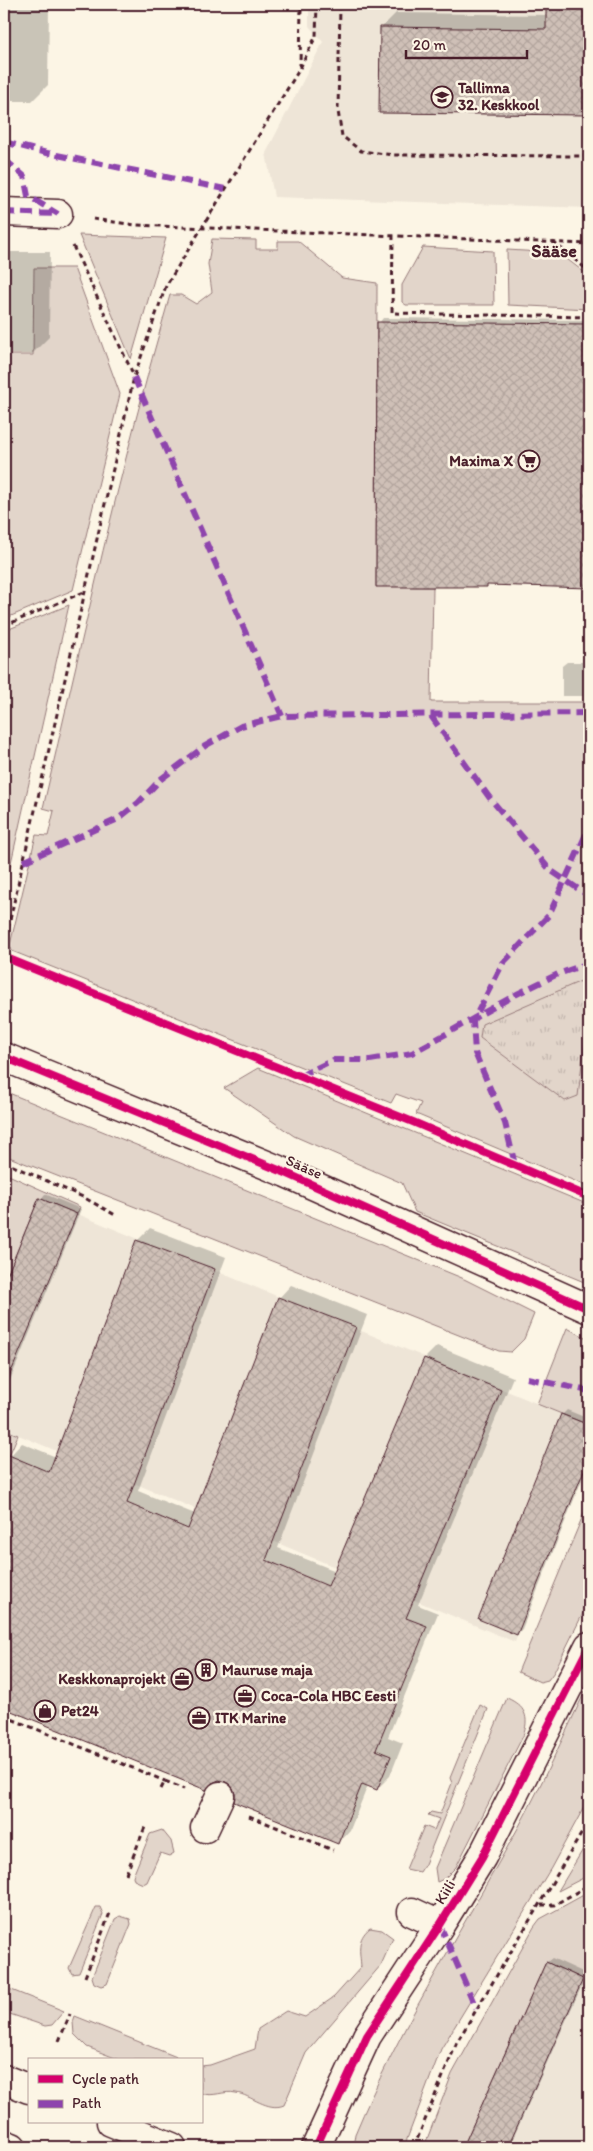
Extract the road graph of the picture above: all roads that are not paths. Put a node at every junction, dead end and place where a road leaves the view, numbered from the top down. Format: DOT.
graph roads {
  1 [pos="4,212"];
  2 [pos="58,214"];
  3 [pos="4,1057"];
  4 [pos="589,1309"];
  5 [pos="589,1646"];
  6 [pos="220,1796"];
  7 [pos="206,1828"];
  8 [pos="412,1912"];
  9 [pos="440,1925"];
  10 [pos="4,2079"];
  11 [pos="28,2089"];
  12 [pos="116,2124"];
  13 [pos="4,2144"];
  14 [pos="12,2147"];
  15 [pos="172,2147"];
  16 [pos="316,2147"];
  1 -- 2 [label="street"];
  3 -- 4 [label="street, Sääse"];
  5 -- 9 [label="street, Kiili"];
  6 -- 7 [label="street"];
  8 -- 9 [label="street"];
  9 -- 16 [label="street, Kiili"];
  10 -- 11 [label="street"];
  12 -- 15 [label="street"];
  13 -- 14 [label="street"];
}
